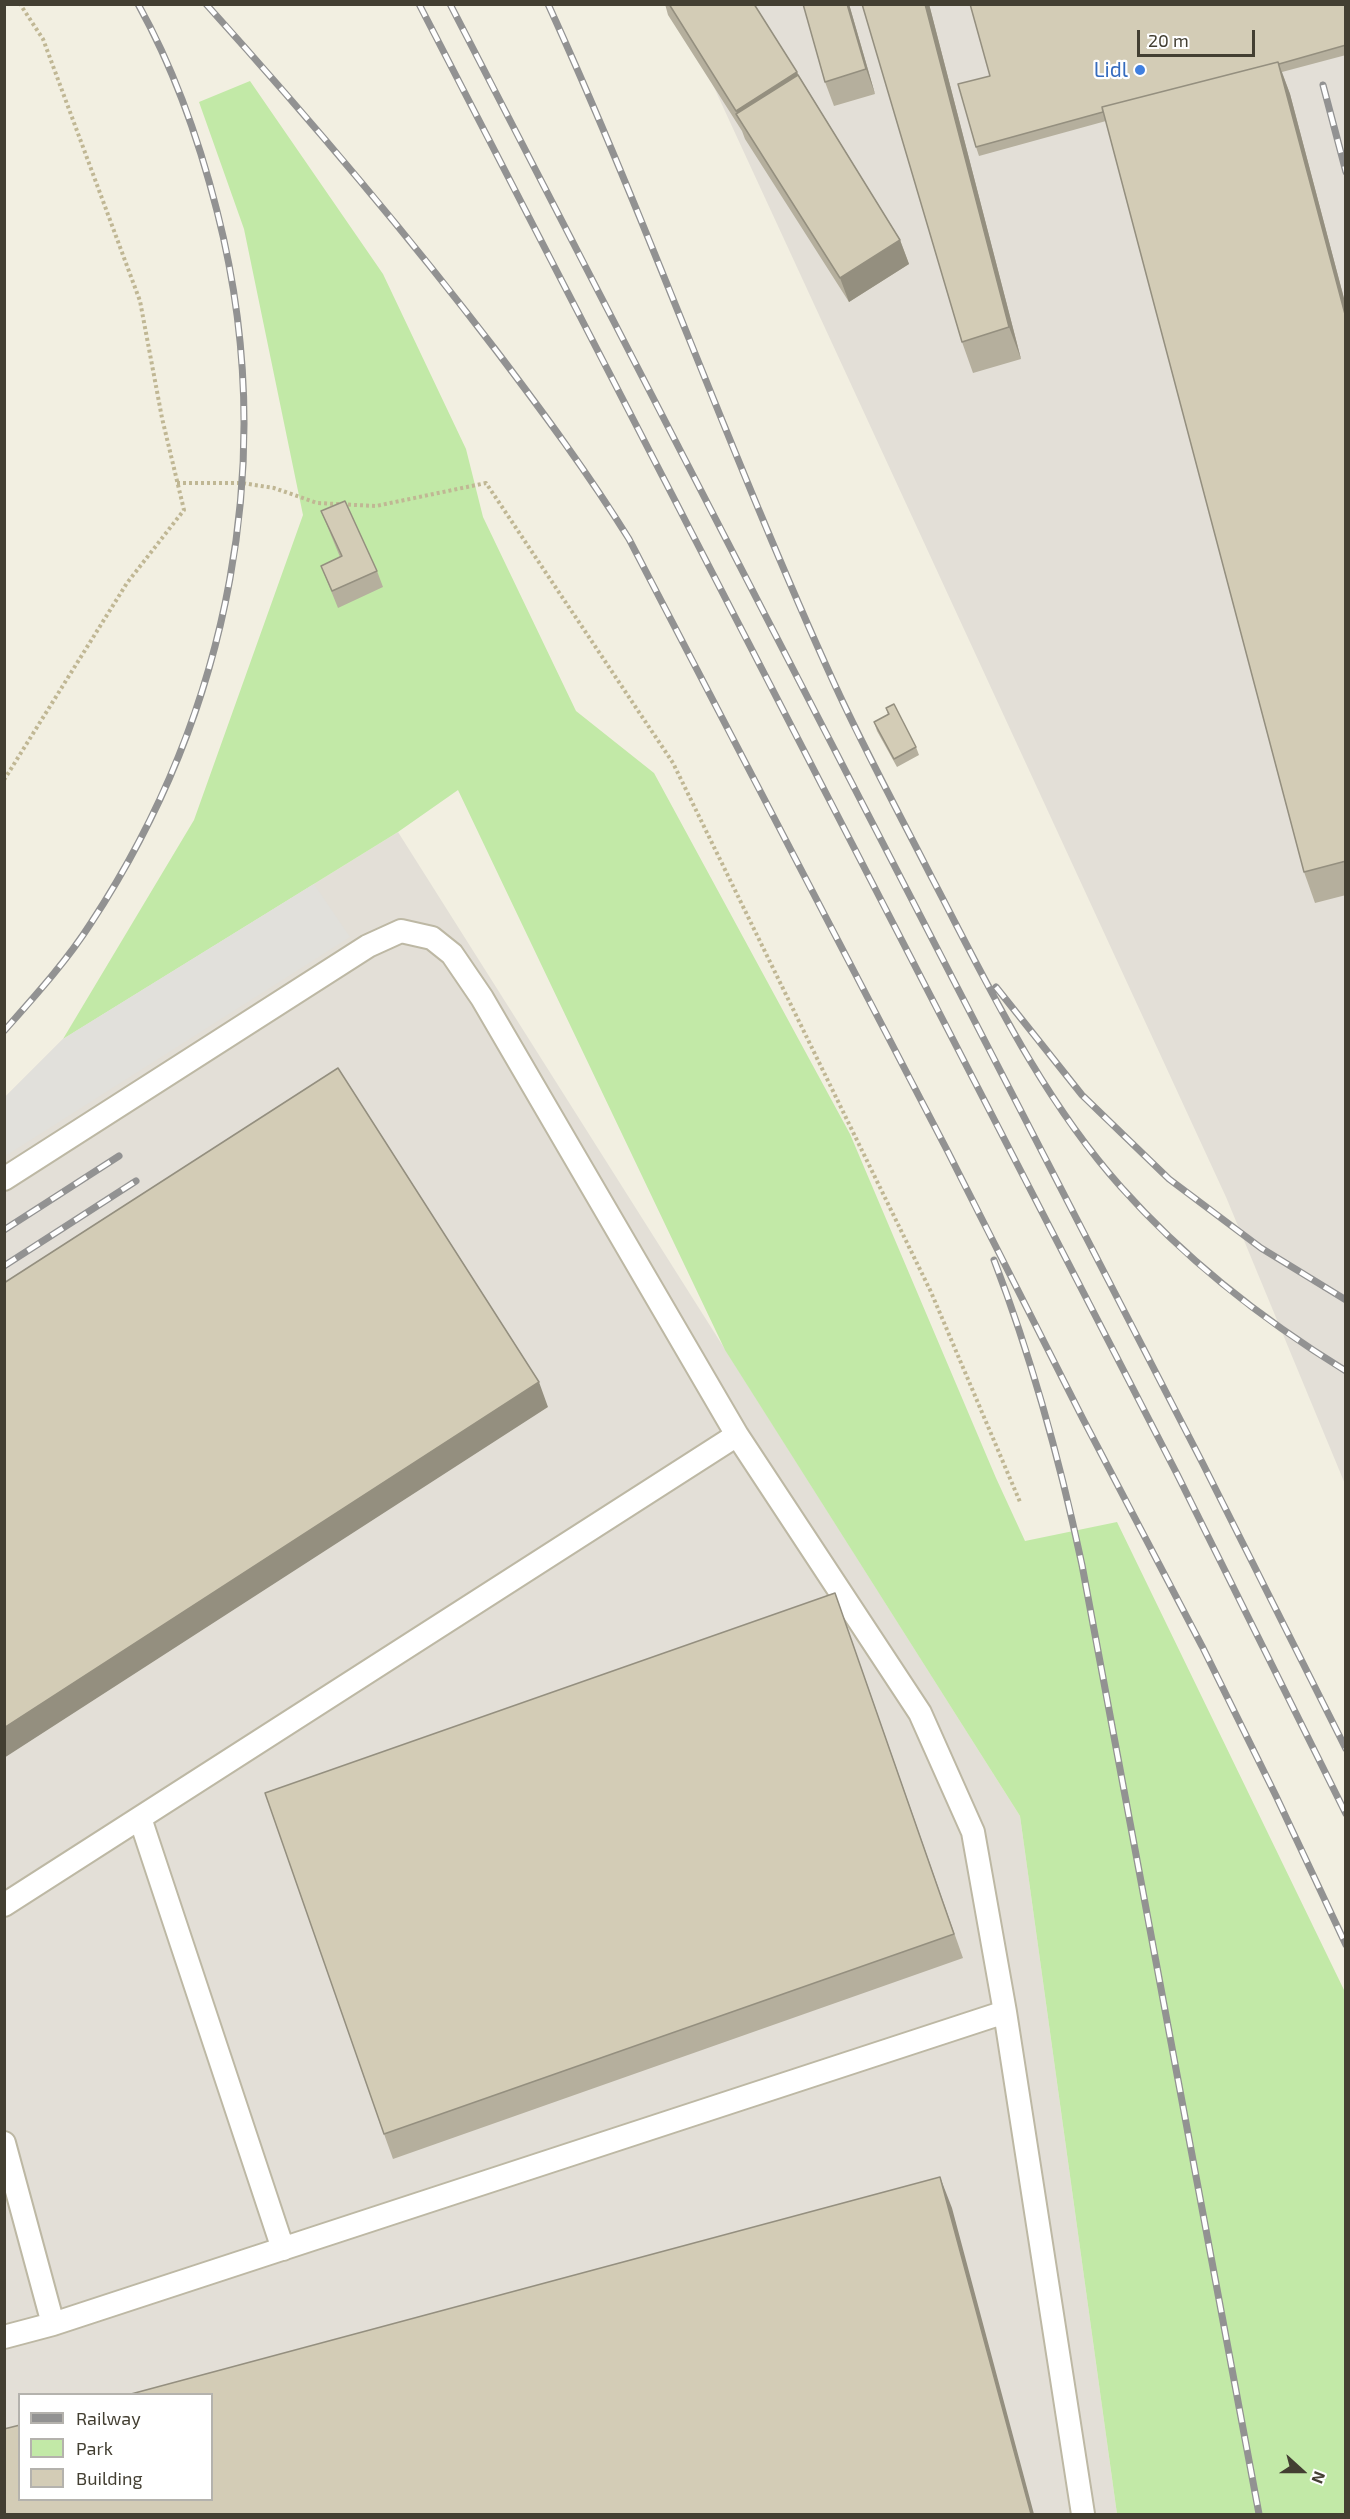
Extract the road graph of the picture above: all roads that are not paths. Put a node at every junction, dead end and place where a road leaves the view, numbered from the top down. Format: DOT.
graph roads {
  1 [pos="4,1179"];
  2 [pos="737,1436"];
  3 [pos="140,1818"];
  4 [pos="4,1905"];
  5 [pos="1005,2012"];
  6 [pos="4,2143"];
  7 [pos="283,2249"];
  8 [pos="54,2324"];
  9 [pos="4,2337"];
  10 [pos="1083,2514"];
  1 -- 2 [label="lane"];
  2 -- 3 [label="lane"];
  2 -- 5 [label="lane"];
  3 -- 4 [label="lane"];
  3 -- 7 [label="lane"];
  5 -- 7 [label="lane"];
  5 -- 10 [label="lane"];
  6 -- 8 [label="lane"];
  7 -- 8 [label="lane"];
  8 -- 9 [label="lane"];
}
